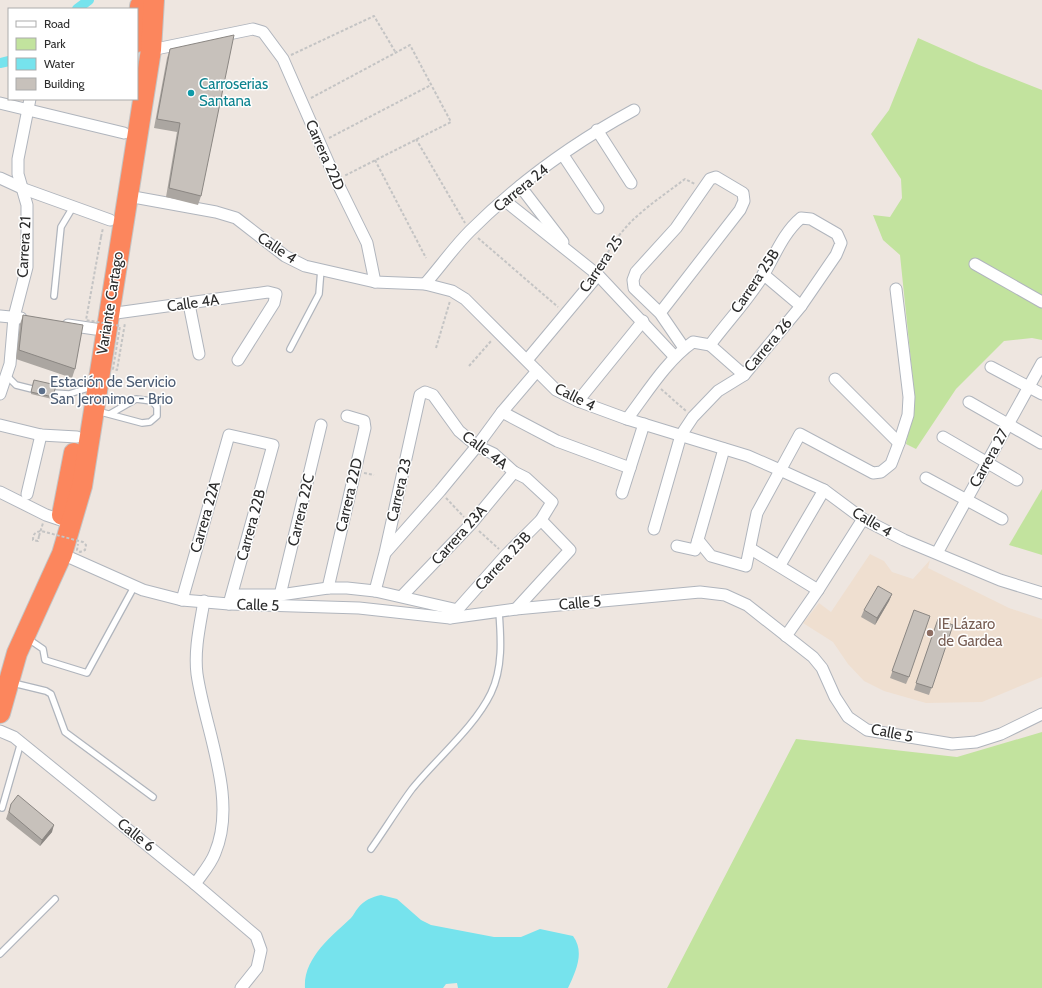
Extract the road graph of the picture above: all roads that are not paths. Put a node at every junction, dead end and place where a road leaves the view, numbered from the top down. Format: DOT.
graph roads {
  1 [pos="140,0"];
  2 [pos="154,0"];
  3 [pos="144,46"];
  4 [pos="129,100"];
  5 [pos="0,103"];
  6 [pos="28,104"];
  7 [pos="634,110"];
  8 [pos="597,130"];
  9 [pos="124,132"];
  10 [pos="563,155"];
  11 [pos="0,178"];
  12 [pos="631,183"];
  13 [pos="520,186"];
  14 [pos="24,189"];
  15 [pos="128,196"];
  16 [pos="504,200"];
  17 [pos="73,207"];
  18 [pos="598,208"];
  19 [pos="801,218"];
  20 [pos="106,228"];
  21 [pos="574,257"];
  22 [pos="975,264"];
  23 [pos="321,270"];
  24 [pos="598,274"];
  25 [pos="763,274"];
  26 [pos="374,282"];
  27 [pos="425,284"];
  28 [pos="896,289"];
  29 [pos="54,296"];
  30 [pos="1042,302"];
  31 [pos="189,304"];
  32 [pos="801,306"];
  33 [pos="660,313"];
  34 [pos="0,316"];
  35 [pos="14,317"];
  36 [pos="117,318"];
  37 [pos="29,319"];
  38 [pos="643,321"];
  39 [pos="59,324"];
  40 [pos="95,329"];
  41 [pos="710,345"];
  42 [pos="684,348"];
  43 [pos="290,349"];
  44 [pos="199,354"];
  45 [pos="675,357"];
  46 [pos="238,360"];
  47 [pos="527,360"];
  48 [pos="1042,363"];
  49 [pos="991,367"];
  50 [pos="537,371"];
  51 [pos="6,375"];
  52 [pos="744,375"];
  53 [pos="835,379"];
  54 [pos="1029,388"];
  55 [pos="32,389"];
  56 [pos="86,389"];
  57 [pos="425,392"];
  58 [pos="0,394"];
  59 [pos="53,394"];
  60 [pos="1042,394"];
  61 [pos="578,401"];
  62 [pos="969,402"];
  63 [pos="102,412"];
  64 [pos="502,412"];
  65 [pos="346,416"];
  66 [pos="627,419"];
  67 [pos="644,424"];
  68 [pos="1009,424"];
  69 [pos="0,425"];
  70 [pos="321,425"];
  71 [pos="41,435"];
  72 [pos="681,435"];
  73 [pos="943,437"];
  74 [pos="77,438"];
  75 [pos="900,443"];
  76 [pos="1040,443"];
  77 [pos="273,445"];
  78 [pos="477,446"];
  79 [pos="724,450"];
  80 [pos="987,463"];
  81 [pos="630,468"];
  82 [pos="780,470"];
  83 [pos="514,472"];
  84 [pos="926,478"];
  85 [pos="1017,480"];
  86 [pos="824,490"];
  87 [pos="0,492"];
  88 [pos="622,493"];
  89 [pos="27,494"];
  90 [pos="966,500"];
  91 [pos="552,502"];
  92 [pos="863,518"];
  93 [pos="1002,519"];
  94 [pos="61,520"];
  95 [pos="541,520"];
  96 [pos="654,529"];
  97 [pos="697,545"];
  98 [pos="677,546"];
  99 [pos="70,549"];
  100 [pos="751,549"];
  101 [pos="385,552"];
  102 [pos="937,553"];
  103 [pos="780,565"];
  104 [pos="134,587"];
  105 [pos="328,588"];
  106 [pos="818,590"];
  107 [pos="375,591"];
  108 [pos="1042,593"];
  109 [pos="280,595"];
  110 [pos="402,596"];
  111 [pos="182,600"];
  112 [pos="231,600"];
  113 [pos="204,601"];
  114 [pos="516,609"];
  115 [pos="458,610"];
  116 [pos="499,612"];
  117 [pos="450,618"];
  118 [pos="786,636"];
  119 [pos="25,637"];
  120 [pos="4,676"];
  121 [pos="0,713"];
  122 [pos="1042,714"];
  123 [pos="0,731"];
  124 [pos="21,742"];
  125 [pos="153,797"];
  126 [pos="2,808"];
  127 [pos="371,849"];
  128 [pos="196,884"];
  129 [pos="55,899"];
  130 [pos="0,954"];
  131 [pos="241,988"];
  1 -- 3 [label="highway, Variante Cartago"];
  2 -- 3 [label="highway, Variante Cartago"];
  3 -- 15 [label="highway, Variante Cartago"];
  3 -- 26 [label="street, Carrera 22D"];
  4 -- 9 [label="highway, Variante Cartago"];
  5 -- 6 [label="street"];
  6 -- 9 [label="street"];
  6 -- 14 [label="street, Carrera 21"];
  7 -- 8 [label="street, Carrera 24"];
  8 -- 10 [label="street, Carrera 24"];
  8 -- 12 [label="street"];
  9 -- 20 [label="highway, Variante Cartago"];
  10 -- 13 [label="street, Carrera 24"];
  10 -- 18 [label="street"];
  11 -- 14 [label="street"];
  13 -- 16 [label="street, Carrera 24"];
  13 -- 21 [label="street"];
  14 -- 17 [label="street"];
  14 -- 35 [label="street, Carrera 21"];
  15 -- 23 [label="street, Calle 4"];
  15 -- 36 [label="highway, Variante Cartago"];
  16 -- 21 [label="street"];
  16 -- 27 [label="street, Carrera 24"];
  17 -- 20 [label="street"];
  17 -- 29 [label="lane"];
  19 -- 25 [label="street, Carrera 25B"];
  19 -- 32 [label="street, Carrera 26"];
  20 -- 40 [label="highway, Variante Cartago"];
  21 -- 24 [label="street"];
  22 -- 30 [label="street"];
  23 -- 26 [label="street, Calle 4"];
  23 -- 43 [label="lane"];
  24 -- 38 [label="street"];
  24 -- 47 [label="street, Carrera 25"];
  25 -- 32 [label="street"];
  25 -- 41 [label="street, Carrera 25B"];
  26 -- 27 [label="street, Calle 4"];
  27 -- 47 [label="street, Calle 4"];
  28 -- 75 [label="street"];
  31 -- 36 [label="street, Calle 4A"];
  31 -- 44 [label="street"];
  31 -- 46 [label="street, Calle 4A"];
  32 -- 52 [label="street, Carrera 26"];
  33 -- 33 [label="street"];
  33 -- 42 [label="street"];
  34 -- 35 [label="street"];
  35 -- 37 [label="street"];
  35 -- 51 [label="street, Carrera 21"];
  36 -- 63 [label="highway, Variante Cartago"];
  38 -- 45 [label="street"];
  38 -- 61 [label="street"];
  39 -- 40 [label="street"];
  40 -- 56 [label="highway, Variante Cartago"];
  41 -- 42 [label="street"];
  41 -- 52 [label="street"];
  42 -- 45 [label="street"];
  45 -- 66 [label="street"];
  47 -- 50 [label="street, Calle 4"];
  48 -- 54 [label="street, Carrera 27"];
  49 -- 54 [label="street"];
  50 -- 61 [label="street, Calle 4"];
  50 -- 64 [label="street"];
  51 -- 55 [label="lane"];
  51 -- 58 [label="street, Carrera 21"];
  52 -- 72 [label="street, Carrera 26"];
  53 -- 75 [label="street"];
  54 -- 60 [label="street"];
  54 -- 68 [label="street, Carrera 27"];
  56 -- 59 [label="lane"];
  56 -- 74 [label="highway, Variante Cartago"];
  57 -- 78 [label="street, Calle 4A"];
  57 -- 101 [label="street, Carrera 23"];
  61 -- 66 [label="street, Calle 4"];
  62 -- 68 [label="street"];
  63 -- 63 [label="lane"];
  63 -- 99 [label="highway, Variante Cartago"];
  64 -- 78 [label="street"];
  64 -- 81 [label="street"];
  65 -- 105 [label="street, Carrera 22D"];
  66 -- 67 [label="street, Calle 4"];
  67 -- 72 [label="street, Calle 4"];
  67 -- 81 [label="street"];
  68 -- 76 [label="street"];
  68 -- 80 [label="street, Carrera 27"];
  69 -- 71 [label="street"];
  70 -- 109 [label="street, Carrera 22C"];
  71 -- 74 [label="street"];
  71 -- 89 [label="street"];
  72 -- 79 [label="street, Calle 4"];
  72 -- 96 [label="street, Carrera 26"];
  73 -- 80 [label="street"];
  74 -- 94 [label="highway, Variante Cartago"];
  75 -- 82 [label="street"];
  77 -- 111 [label="street, Carrera 22A"];
  77 -- 112 [label="street, Carrera 22B"];
  78 -- 83 [label="street, Calle 4A"];
  78 -- 101 [label="street"];
  79 -- 82 [label="street, Calle 4"];
  79 -- 97 [label="street"];
  80 -- 85 [label="street"];
  80 -- 90 [label="street, Carrera 27"];
  81 -- 88 [label="street"];
  82 -- 86 [label="street, Calle 4"];
  82 -- 100 [label="street"];
  83 -- 91 [label="street, Calle 4A"];
  83 -- 110 [label="street, Carrera 23A"];
  84 -- 90 [label="street"];
  86 -- 92 [label="street, Calle 4"];
  86 -- 103 [label="street"];
  87 -- 94 [label="street"];
  90 -- 93 [label="street"];
  90 -- 102 [label="street, Carrera 27"];
  91 -- 95 [label="street, Carrera 23B"];
  92 -- 102 [label="street, Calle 4"];
  92 -- 106 [label="street"];
  94 -- 120 [label="highway, Variante Cartago"];
  95 -- 114 [label="street"];
  95 -- 115 [label="street, Carrera 23B"];
  97 -- 98 [label="street"];
  97 -- 100 [label="street"];
  99 -- 104 [label="street, Calle 5"];
  99 -- 119 [label="highway, Variante Cartago"];
  100 -- 103 [label="street"];
  101 -- 107 [label="street, Carrera 23"];
  102 -- 108 [label="street, Calle 4"];
  103 -- 106 [label="street"];
  104 -- 111 [label="street, Calle 5"];
  104 -- 119 [label="lane"];
  105 -- 107 [label="street"];
  105 -- 109 [label="street"];
  106 -- 118 [label="street"];
  107 -- 110 [label="street"];
  109 -- 112 [label="street"];
  110 -- 115 [label="street"];
  111 -- 113 [label="street, Calle 5"];
  112 -- 113 [label="street, Calle 5"];
  112 -- 117 [label="street, Calle 5"];
  113 -- 128 [label="street"];
  114 -- 116 [label="street, Calle 5"];
  114 -- 118 [label="street, Calle 5"];
  115 -- 117 [label="street, Carrera 23B"];
  116 -- 117 [label="street, Calle 5"];
  116 -- 127 [label="lane"];
  118 -- 122 [label="street, Calle 5"];
  119 -- 120 [label="highway, Variante Cartago"];
  120 -- 121 [label="highway, Variante Cartago"];
  120 -- 125 [label="lane"];
  123 -- 124 [label="street, Calle 6"];
  124 -- 126 [label="lane"];
  124 -- 128 [label="street, Calle 6"];
  128 -- 131 [label="street, Calle 6"];
  129 -- 130 [label="lane"];
}
